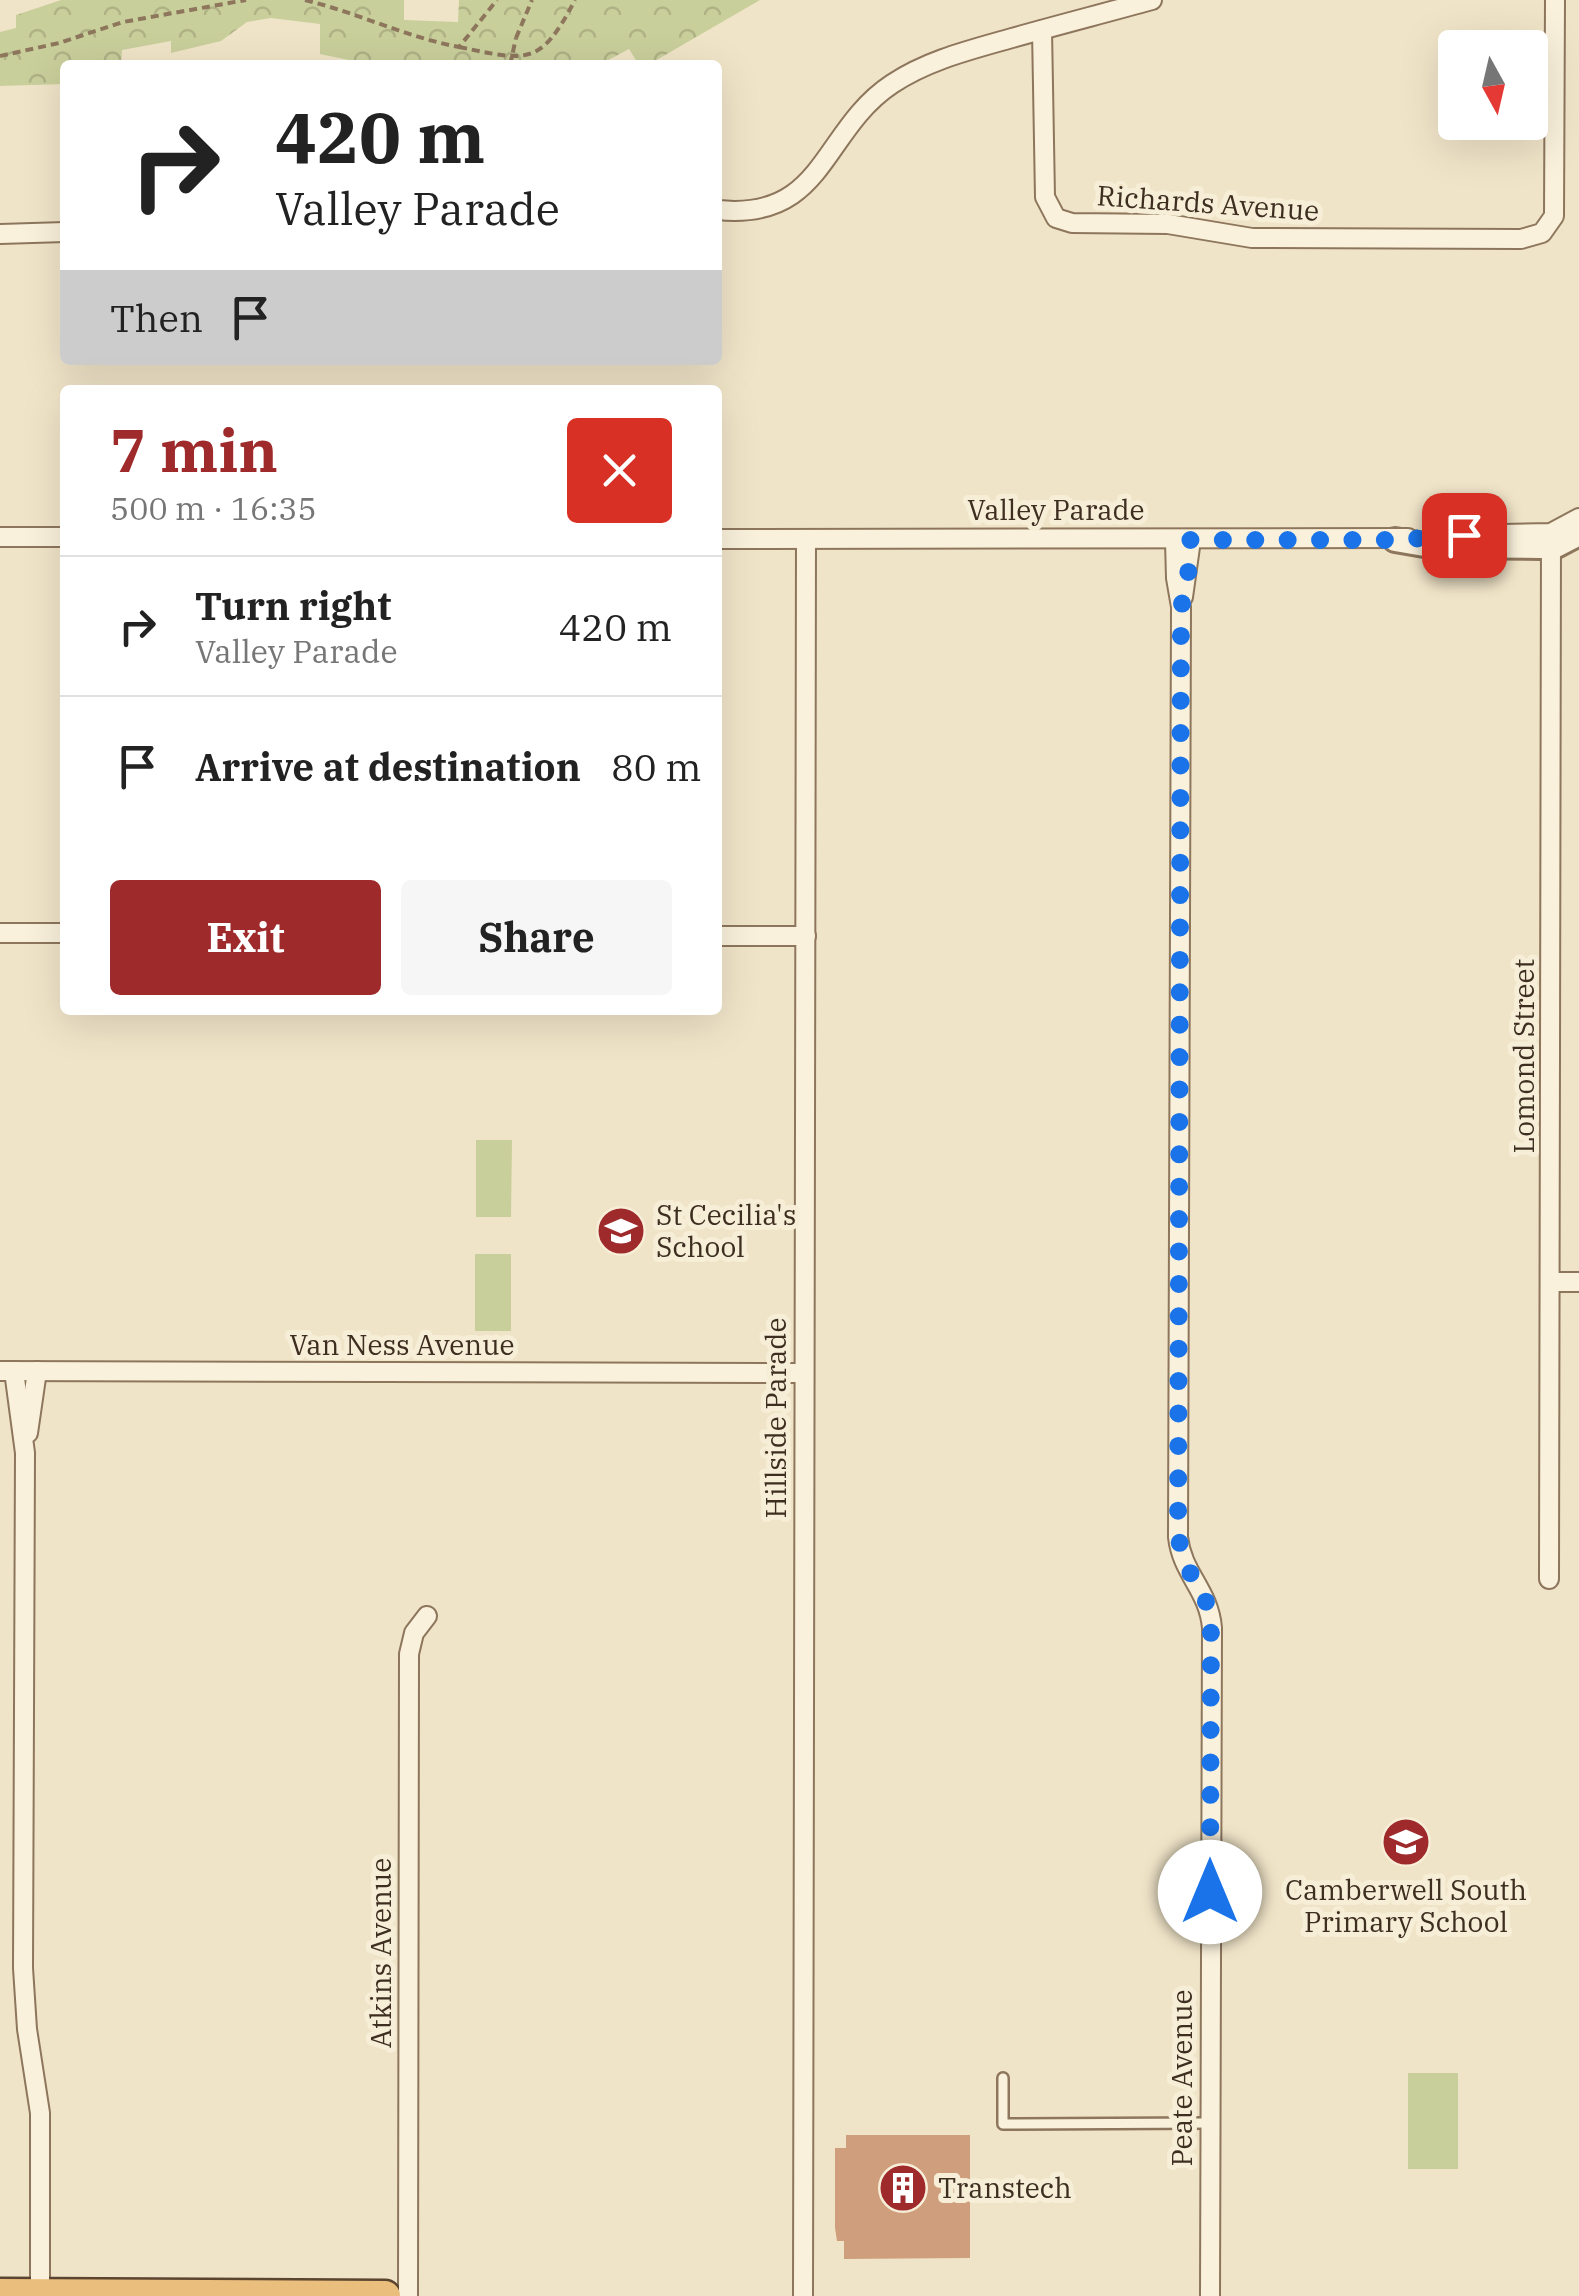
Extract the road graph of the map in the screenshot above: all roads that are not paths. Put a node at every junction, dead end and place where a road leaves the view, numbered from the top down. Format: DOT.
graph roads {
  1 [pos="1152,0"];
  2 [pos="1555,0"];
  3 [pos="1042,30"];
  4 [pos="722,210"];
  5 [pos="60,232"];
  6 [pos="0,234"];
  7 [pos="1579,518"];
  8 [pos="1579,534"];
  9 [pos="0,536"];
  10 [pos="60,537"];
  11 [pos="722,539"];
  12 [pos="806,540"];
  13 [pos="1183,540"];
  14 [pos="1395,540"];
  15 [pos="1553,540"];
  16 [pos="0,933"];
  17 [pos="60,934"];
  18 [pos="722,936"];
  19 [pos="806,936"];
  20 [pos="1550,1282"];
  21 [pos="1579,1282"];
  22 [pos="7,1371"];
  23 [pos="37,1371"];
  24 [pos="804,1373"];
  25 [pos="26,1453"];
  26 [pos="1548,1579"];
  27 [pos="426,1616"];
  28 [pos="1003,2078"];
  29 [pos="1210,2123"];
  30 [pos="0,2294"];
  31 [pos="40,2294"];
  32 [pos="385,2296"];
  33 [pos="408,2296"];
  34 [pos="803,2296"];
  35 [pos="1210,2296"];
  1 -- 3 [label="street"];
  2 -- 3 [label="street, Richards Avenue"];
  3 -- 4 [label="street"];
  5 -- 6 [label="street"];
  7 -- 15 [label="street"];
  8 -- 15 [label="street, Valley Parade"];
  9 -- 10 [label="street"];
  11 -- 12 [label="street, Valley Parade"];
  12 -- 13 [label="street, Valley Parade"];
  12 -- 19 [label="street, Hillside Parade"];
  13 -- 14 [label="street, Valley Parade"];
  13 -- 29 [label="street, Peate Avenue"];
  14 -- 15 [label="street, Valley Parade"];
  15 -- 20 [label="street, Lomond Street"];
  16 -- 17 [label="street"];
  18 -- 19 [label="street"];
  19 -- 24 [label="street, Hillside Parade"];
  20 -- 21 [label="street"];
  20 -- 26 [label="street, Lomond Street"];
  22 -- 23 [label="street, Van Ness Avenue"];
  22 -- 25 [label="street"];
  23 -- 24 [label="street, Van Ness Avenue"];
  23 -- 25 [label="street"];
  24 -- 34 [label="street, Hillside Parade"];
  25 -- 31 [label="street"];
  27 -- 33 [label="street, Atkins Avenue"];
  28 -- 29 [label="lane"];
  29 -- 35 [label="street, Peate Avenue"];
  30 -- 31 [label="highway"];
  31 -- 32 [label="highway"];
}
